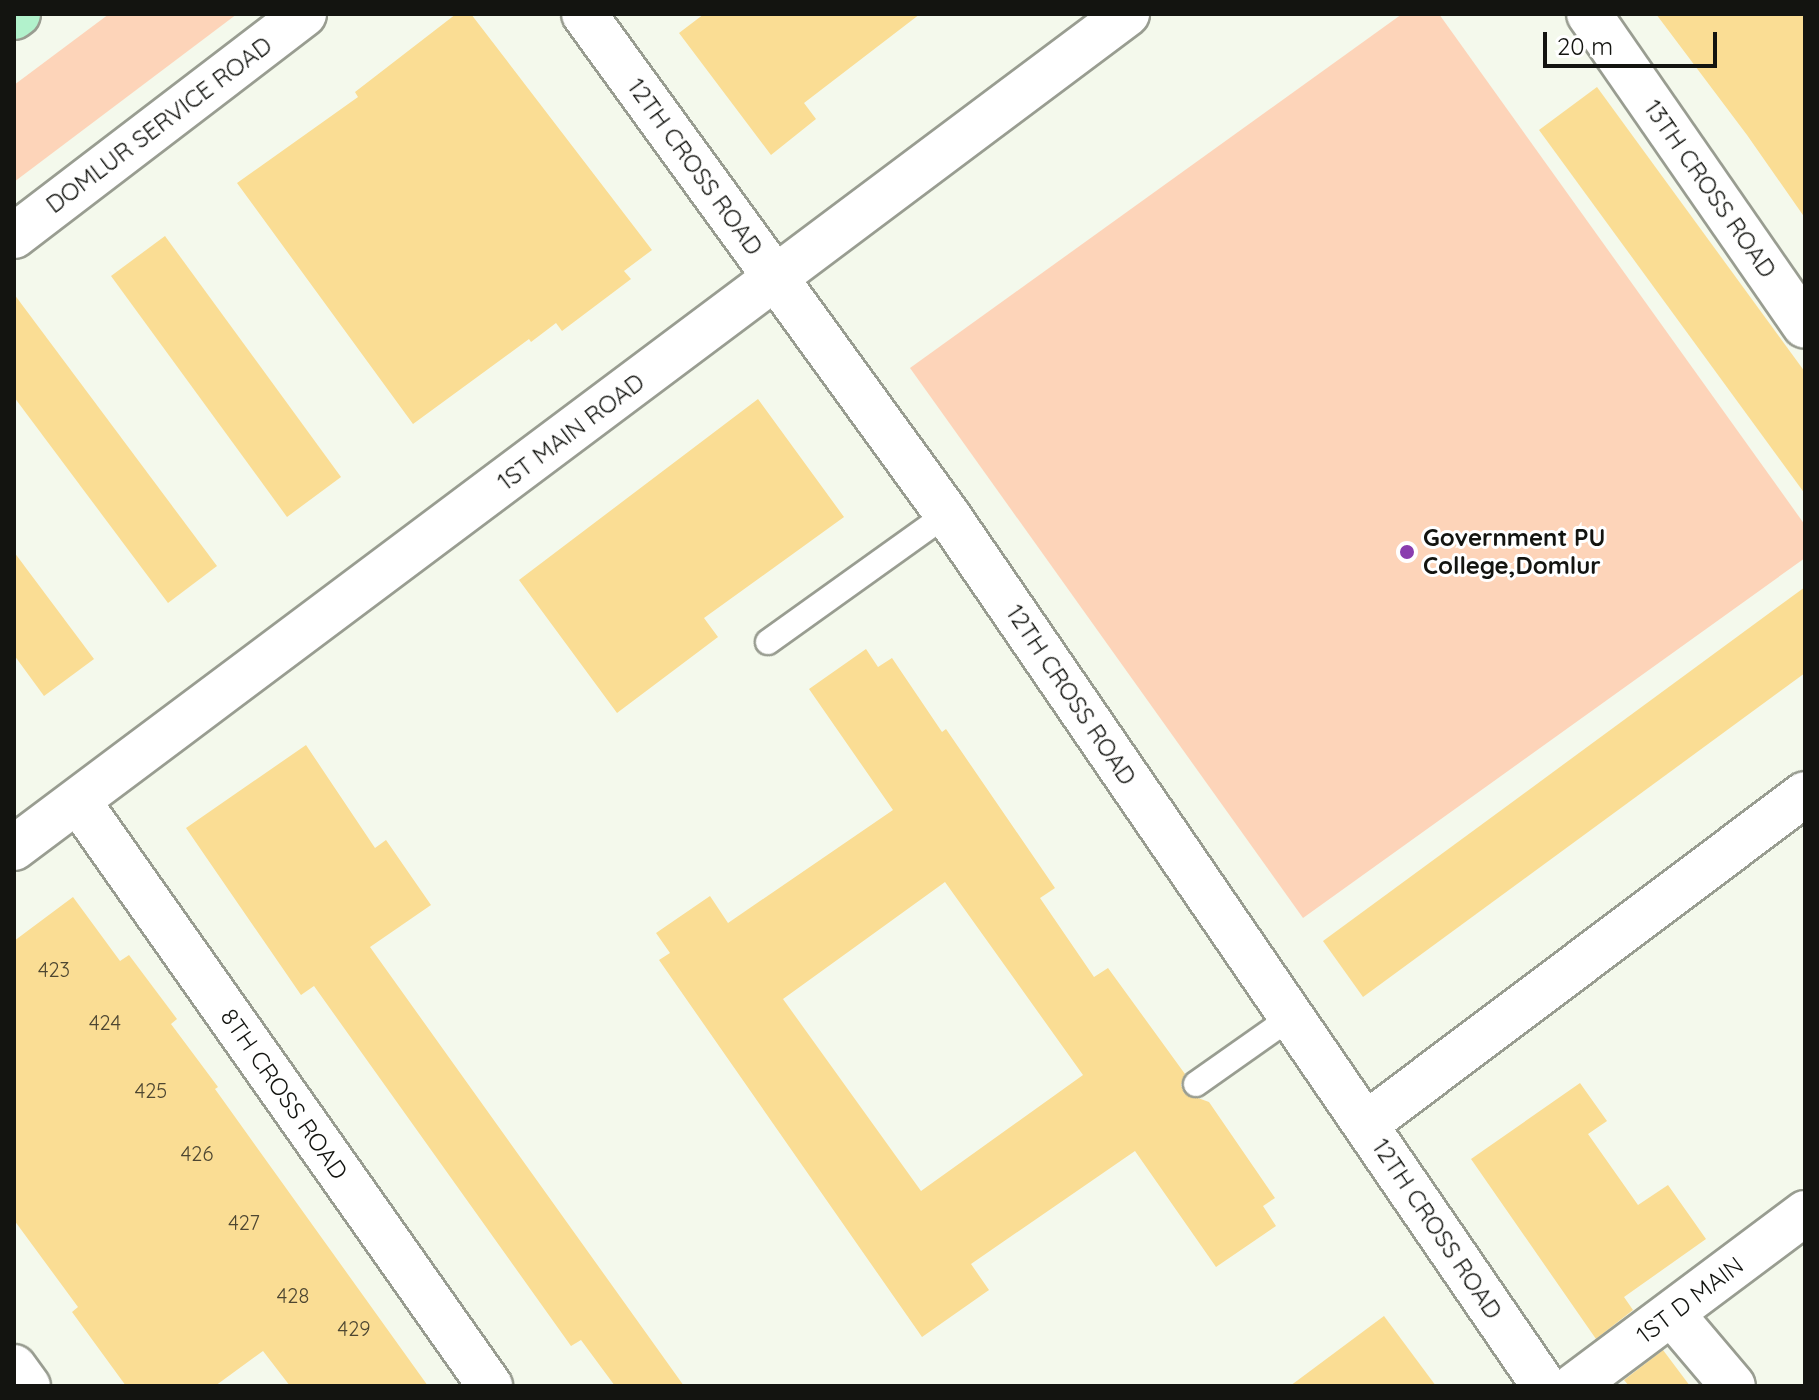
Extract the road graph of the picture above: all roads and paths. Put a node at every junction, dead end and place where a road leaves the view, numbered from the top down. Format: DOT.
graph roads {
  1 [pos="304,14"];
  2 [pos="584,14"];
  3 [pos="1127,14"];
  4 [pos="1589,14"];
  5 [pos="14,236"];
  6 [pos="776,278"];
  7 [pos="1805,326"];
  8 [pos="947,514"];
  9 [pos="768,642"];
  10 [pos="1805,794"];
  11 [pos="78,801"];
  12 [pos="14,848"];
  13 [pos="1291,1017"];
  14 [pos="1196,1084"];
  15 [pos="1366,1124"];
  16 [pos="1805,1213"];
  17 [pos="1672,1314"];
  18 [pos="14,1367"];
  19 [pos="28,1386"];
  20 [pos="490,1386"];
  21 [pos="1544,1386"];
  22 [pos="1574,1386"];
  23 [pos="1733,1386"];
  1 -- 5 [label="street, DOMLUR SERVICE ROAD"];
  2 -- 6 [label="street, 12TH CROSS ROAD"];
  3 -- 6 [label="street, 1ST MAIN ROAD"];
  4 -- 7 [label="street, 13TH CROSS ROAD"];
  6 -- 8 [label="street, 12TH CROSS ROAD"];
  6 -- 11 [label="street, 1ST MAIN ROAD"];
  8 -- 9 [label="lane"];
  8 -- 13 [label="street, 12TH CROSS ROAD"];
  10 -- 15 [label="street"];
  11 -- 12 [label="street, 1ST MAIN ROAD"];
  11 -- 20 [label="street, 8TH CROSS ROAD"];
  13 -- 14 [label="lane"];
  13 -- 15 [label="street, 12TH CROSS ROAD"];
  15 -- 21 [label="street, 12TH CROSS ROAD"];
  16 -- 17 [label="street, 1ST D MAIN"];
  17 -- 22 [label="street, 1ST D MAIN"];
  17 -- 23 [label="street"];
  18 -- 19 [label="street"];
}
